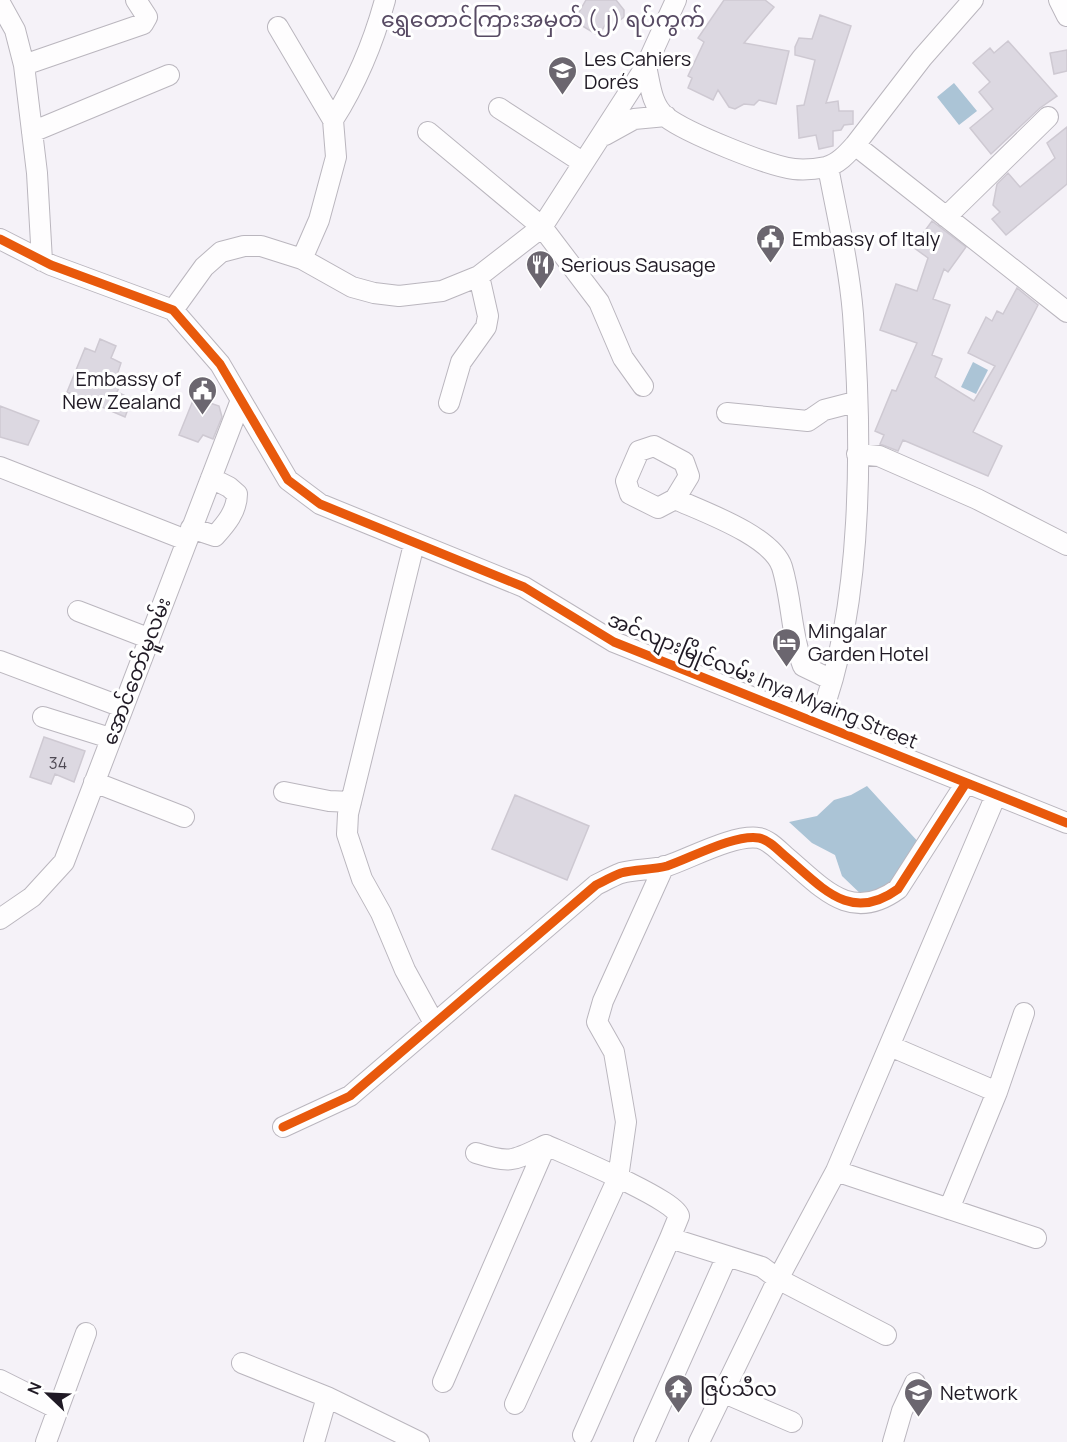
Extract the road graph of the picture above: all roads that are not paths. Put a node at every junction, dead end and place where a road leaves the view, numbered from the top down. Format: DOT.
graph roads {
  1 [pos="136,0"];
  2 [pos="385,0"];
  3 [pos="676,0"];
  4 [pos="973,0"];
  5 [pos="1059,0"];
  6 [pos="0,3"];
  7 [pos="1067,16"];
  8 [pos="278,27"];
  9 [pos="24,65"];
  10 [pos="646,66"];
  11 [pos="169,75"];
  12 [pos="499,108"];
  13 [pos="666,116"];
  14 [pos="1048,117"];
  15 [pos="333,120"];
  16 [pos="32,132"];
  17 [pos="428,132"];
  18 [pos="598,141"];
  19 [pos="842,156"];
  20 [pos="582,162"];
  21 [pos="946,217"];
  22 [pos="543,227"];
  23 [pos="0,239"];
  24 [pos="302,259"];
  25 [pos="42,261"];
  26 [pos="479,276"];
  27 [pos="173,310"];
  28 [pos="1067,312"];
  29 [pos="643,386"];
  30 [pos="241,400"];
  31 [pos="855,402"];
  32 [pos="449,403"];
  33 [pos="727,413"];
  34 [pos="857,454"];
  35 [pos="0,467"];
  36 [pos="211,478"];
  37 [pos="675,499"];
  38 [pos="189,534"];
  39 [pos="414,544"];
  40 [pos="1067,545"];
  41 [pos="78,611"];
  42 [pos="148,638"];
  43 [pos="0,661"];
  44 [pos="832,680"];
  45 [pos="122,707"];
  46 [pos="43,717"];
  47 [pos="818,723"];
  48 [pos="110,738"];
  49 [pos="94,782"];
  50 [pos="966,783"];
  51 [pos="284,792"];
  52 [pos="996,795"];
  53 [pos="351,802"];
  54 [pos="184,817"];
  55 [pos="1067,823"];
  56 [pos="664,866"];
  57 [pos="0,920"];
  58 [pos="1024,1013"];
  59 [pos="434,1023"];
  60 [pos="890,1046"];
  61 [pos="997,1092"];
  62 [pos="283,1126"];
  63 [pos="546,1145"];
  64 [pos="476,1153"];
  65 [pos="836,1170"];
  66 [pos="618,1178"];
  67 [pos="949,1209"];
  68 [pos="670,1238"];
  69 [pos="1036,1238"];
  70 [pos="727,1256"];
  71 [pos="778,1279"];
  72 [pos="86,1333"];
  73 [pos="886,1335"];
  74 [pos="242,1363"];
  75 [pos="0,1380"];
  76 [pos="443,1382"];
  77 [pos="915,1383"];
  78 [pos="722,1392"];
  79 [pos="327,1397"];
  80 [pos="515,1404"];
  81 [pos="56,1408"];
  82 [pos="792,1422"];
  83 [pos="583,1435"];
  84 [pos="46,1442"];
  85 [pos="314,1442"];
  86 [pos="419,1442"];
  87 [pos="644,1442"];
  88 [pos="699,1442"];
  89 [pos="893,1442"];
  1 -- 9 [label="street"];
  2 -- 15 [label="street"];
  3 -- 10 [label="street"];
  4 -- 19 [label="street"];
  5 -- 7 [label="street"];
  6 -- 9 [label="street"];
  8 -- 15 [label="street"];
  9 -- 16 [label="street"];
  10 -- 13 [label="street"];
  10 -- 18 [label="street"];
  11 -- 16 [label="street"];
  12 -- 20 [label="street"];
  13 -- 18 [label="street"];
  13 -- 19 [label="street"];
  14 -- 21 [label="street"];
  15 -- 24 [label="street"];
  16 -- 25 [label="street"];
  17 -- 22 [label="street"];
  18 -- 20 [label="street"];
  19 -- 21 [label="street"];
  19 -- 31 [label="street"];
  20 -- 22 [label="street"];
  21 -- 28 [label="street"];
  22 -- 26 [label="street"];
  22 -- 29 [label="street"];
  23 -- 25 [label="street, အင်လျားမြိုင်လမ်း Inya Myaing Street"];
  24 -- 26 [label="street"];
  24 -- 27 [label="street"];
  25 -- 27 [label="street, အင်လျားမြိုင်လမ်း Inya Myaing Street"];
  26 -- 32 [label="street"];
  27 -- 30 [label="street, အင်လျားမြိုင်လမ်း Inya Myaing Street"];
  30 -- 36 [label="street, အောင်တော်မူလမ်း"];
  30 -- 39 [label="street, အင်လျားမြိုင်လမ်း Inya Myaing Street"];
  31 -- 33 [label="street"];
  31 -- 34 [label="street"];
  34 -- 40 [label="street"];
  34 -- 44 [label="street"];
  35 -- 38 [label="street"];
  36 -- 38 [label="street, အောင်တော်မူလမ်း"];
  36 -- 38 [label="street"];
  37 -- 44 [label="street"];
  38 -- 42 [label="street, အောင်တော်မူလမ်း"];
  39 -- 47 [label="street, အင်လျားမြိုင်လမ်း Inya Myaing Street"];
  39 -- 53 [label="street"];
  41 -- 42 [label="street"];
  42 -- 45 [label="street, အောင်တော်မူလမ်း"];
  43 -- 45 [label="street"];
  44 -- 47 [label="street"];
  45 -- 48 [label="street, အောင်တော်မူလမ်း"];
  46 -- 48 [label="street"];
  47 -- 50 [label="street, အင်လျားမြိုင်လမ်း Inya Myaing Street"];
  48 -- 49 [label="street, အောင်တော်မူလမ်း"];
  49 -- 54 [label="street"];
  49 -- 57 [label="street, အောင်တော်မူလမ်း"];
  50 -- 52 [label="street, အင်လျားမြိုင်လမ်း Inya Myaing Street"];
  50 -- 56 [label="street"];
  51 -- 53 [label="street"];
  52 -- 55 [label="street, အင်လျားမြိုင်လမ်း Inya Myaing Street"];
  52 -- 60 [label="street"];
  53 -- 59 [label="street"];
  56 -- 59 [label="street"];
  56 -- 66 [label="street"];
  58 -- 61 [label="street"];
  59 -- 62 [label="street"];
  60 -- 61 [label="street"];
  60 -- 65 [label="street"];
  61 -- 67 [label="street"];
  63 -- 64 [label="street"];
  63 -- 66 [label="street"];
  63 -- 76 [label="street"];
  65 -- 67 [label="street"];
  65 -- 71 [label="street"];
  66 -- 68 [label="street"];
  66 -- 80 [label="street"];
  67 -- 69 [label="street"];
  68 -- 70 [label="street"];
  68 -- 83 [label="street"];
  70 -- 71 [label="street"];
  70 -- 87 [label="street"];
  71 -- 73 [label="street"];
  71 -- 78 [label="street"];
  72 -- 81 [label="street"];
  74 -- 79 [label="street"];
  75 -- 81 [label="street"];
  77 -- 89 [label="street"];
  78 -- 82 [label="street"];
  78 -- 88 [label="street"];
  79 -- 85 [label="street"];
  79 -- 86 [label="street"];
  81 -- 84 [label="street"];
}
